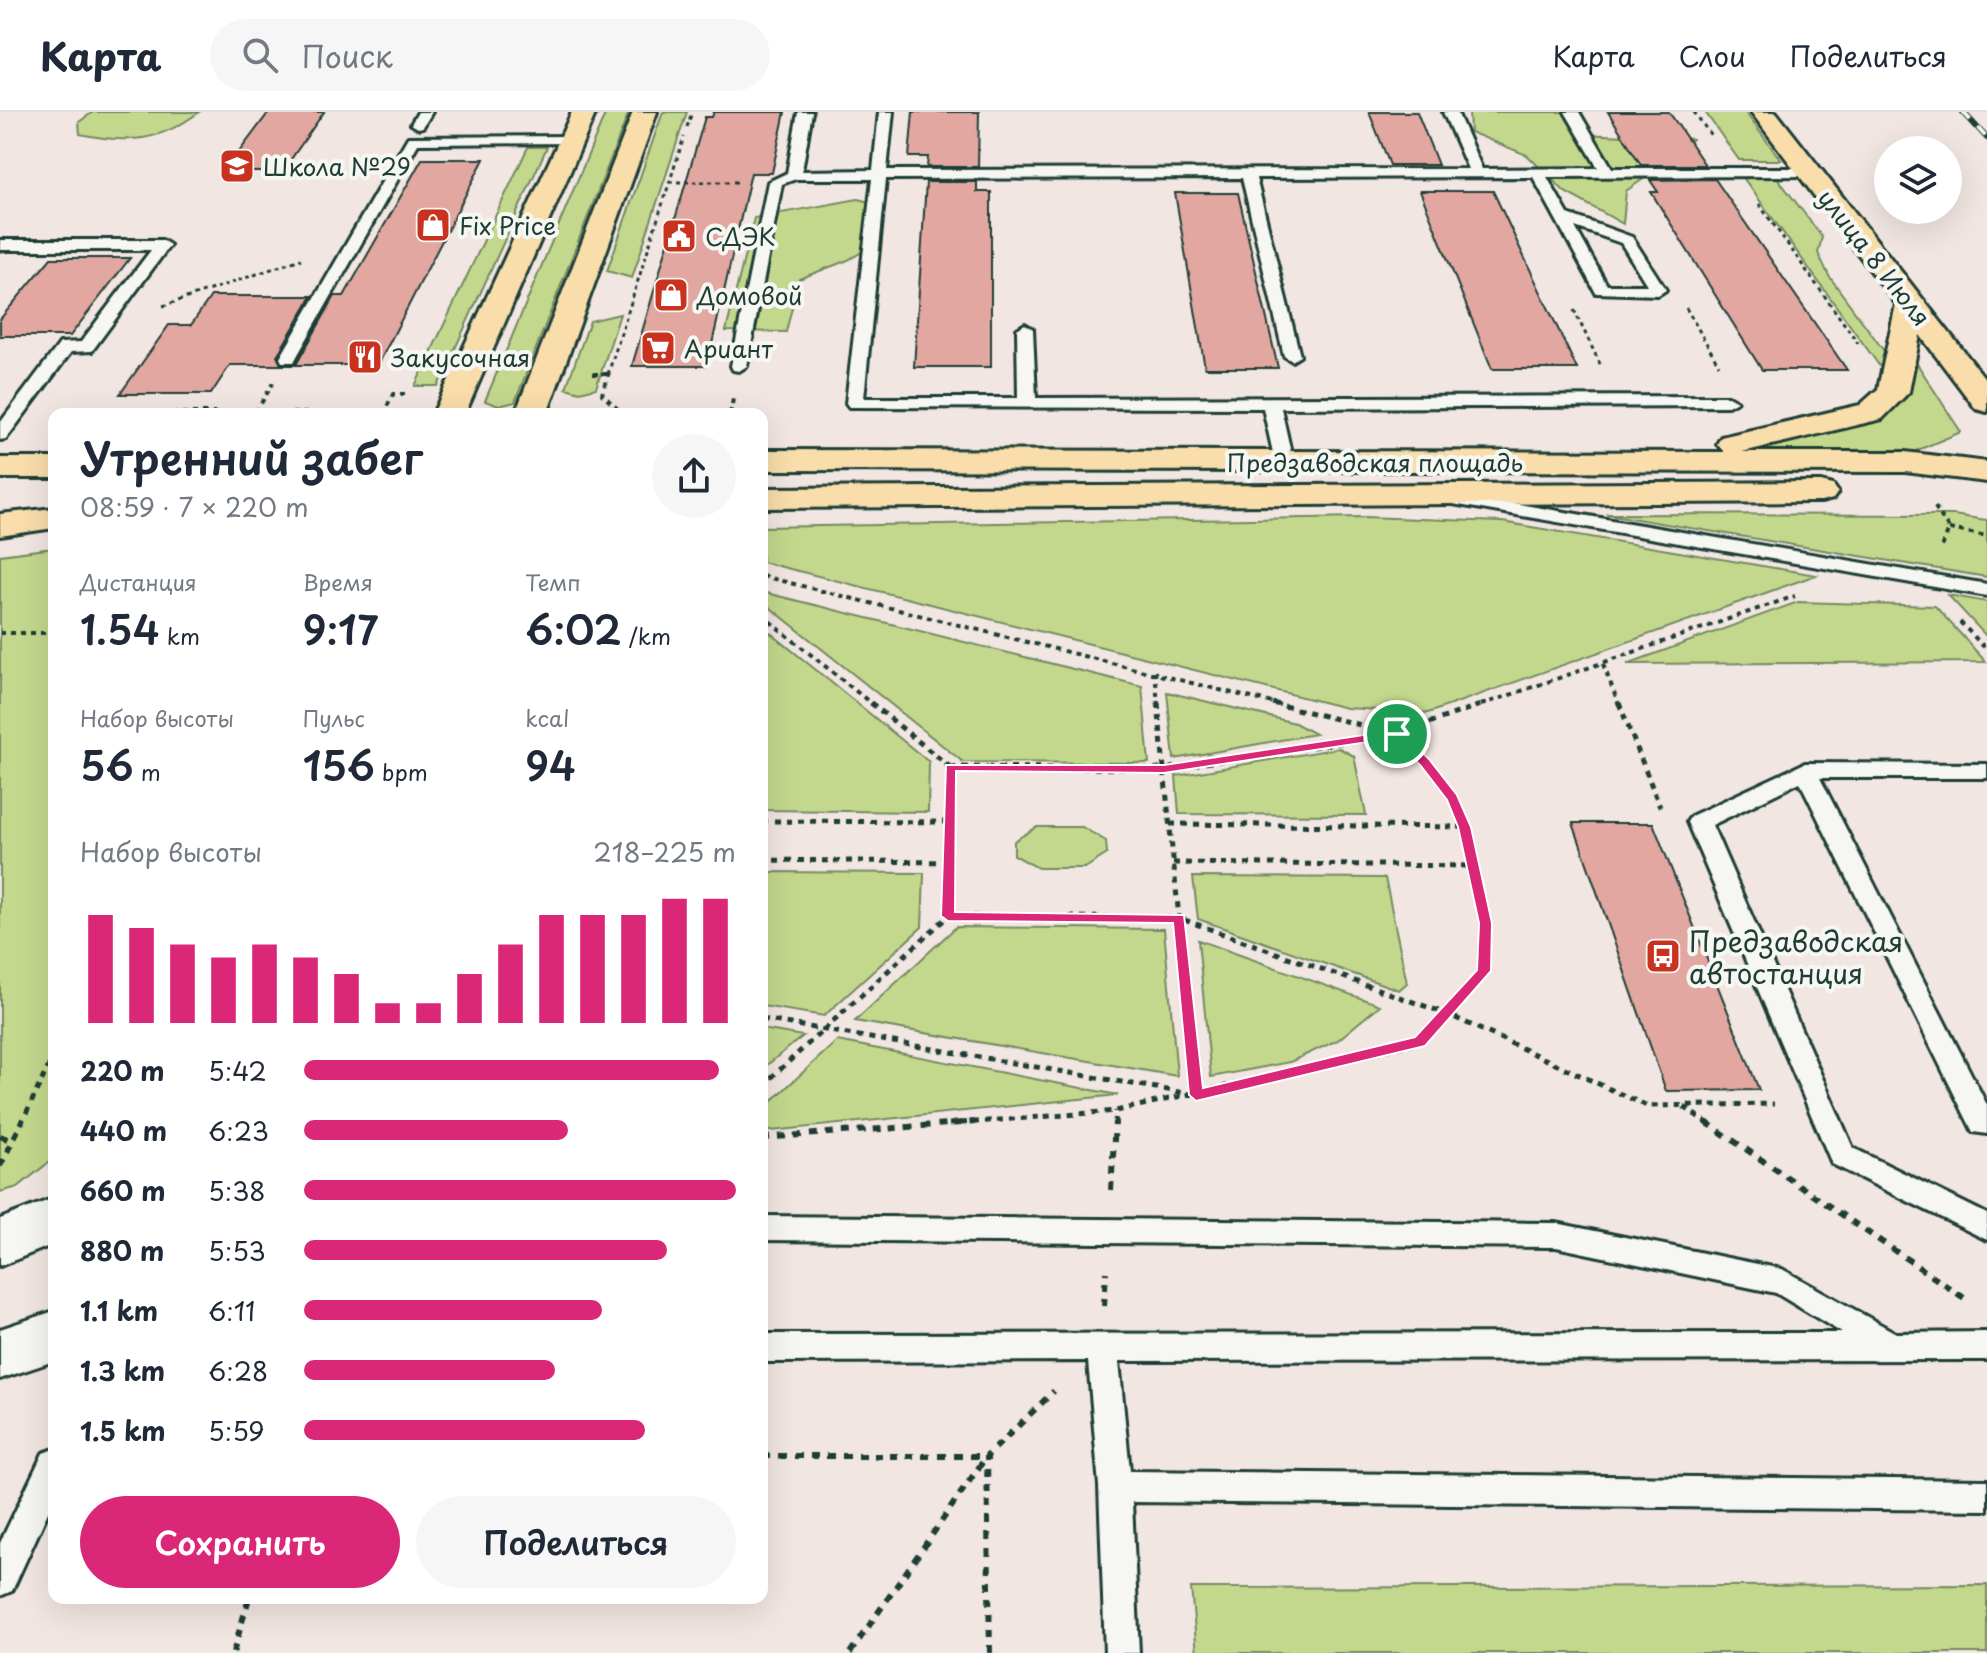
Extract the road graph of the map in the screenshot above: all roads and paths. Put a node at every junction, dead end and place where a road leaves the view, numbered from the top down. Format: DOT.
graph roads {
  1 [pos="584,112"];
  2 [pos="645,112"];
  3 [pos="692,112"];
  4 [pos="805,112"];
  5 [pos="886,112"];
  6 [pos="1450,112"];
  7 [pos="1572,112"];
  8 [pos="1694,112"];
  9 [pos="1763,112"];
  10 [pos="571,140"];
  11 [pos="1537,172"];
  12 [pos="1607,172"];
  13 [pos="1736,172"];
  14 [pos="1809,172"];
  15 [pos="1248,173"];
  16 [pos="1477,173"];
  17 [pos="794,175"];
  18 [pos="880,175"];
  19 [pos="669,182"];
  20 [pos="775,182"];
  21 [pos="1561,217"];
  22 [pos="355,241"];
  23 [pos="0,245"];
  24 [pos="1911,303"];
  25 [pos="100,328"];
  26 [pos="1025,329"];
  27 [pos="1865,353"];
  28 [pos="1292,356"];
  29 [pos="288,358"];
  30 [pos="739,366"];
  31 [pos="596,374"];
  32 [pos="608,374"];
  33 [pos="393,394"];
  34 [pos="1728,401"];
  35 [pos="1987,402"];
  36 [pos="1027,403"];
  37 [pos="1271,403"];
  38 [pos="386,408"];
  39 [pos="452,408"];
  40 [pos="533,408"];
  41 [pos="617,408"];
  42 [pos="17,413"];
  43 [pos="48,413"];
  44 [pos="0,435"];
  45 [pos="768,460"];
  46 [pos="1284,462"];
  47 [pos="1646,462"];
  48 [pos="0,468"];
  49 [pos="48,468"];
  50 [pos="1987,472"];
  51 [pos="1987,485"];
  52 [pos="1436,496"];
  53 [pos="768,498"];
  54 [pos="48,519"];
  55 [pos="0,525"];
  56 [pos="1949,529"];
  57 [pos="1987,536"];
  58 [pos="768,577"];
  59 [pos="1987,590"];
  60 [pos="1803,597"];
  61 [pos="768,620"];
  62 [pos="0,633"];
  63 [pos="48,633"];
  64 [pos="1155,671"];
  65 [pos="1397,734"];
  66 [pos="950,767"];
  67 [pos="1164,769"];
  68 [pos="1805,770"];
  69 [pos="1987,771"];
  70 [pos="768,821"];
  71 [pos="950,822"];
  72 [pos="1170,824"];
  73 [pos="1465,827"];
  74 [pos="768,860"];
  75 [pos="949,862"];
  76 [pos="1173,863"];
  77 [pos="1475,866"];
  78 [pos="948,916"];
  79 [pos="1179,918"];
  80 [pos="1447,1014"];
  81 [pos="768,1020"];
  82 [pos="825,1030"];
  83 [pos="48,1067"];
  84 [pos="768,1081"];
  85 [pos="1196,1095"];
  86 [pos="1683,1106"];
  87 [pos="1819,1107"];
  88 [pos="1983,1124"];
  89 [pos="0,1136"];
  90 [pos="768,1138"];
  91 [pos="12,1141"];
  92 [pos="0,1166"];
  93 [pos="48,1223"];
  94 [pos="768,1228"];
  95 [pos="1987,1228"];
  96 [pos="0,1243"];
  97 [pos="1974,1305"];
  98 [pos="48,1338"];
  99 [pos="1102,1346"];
  100 [pos="1892,1346"];
  101 [pos="1987,1346"];
  102 [pos="768,1348"];
  103 [pos="0,1354"];
  104 [pos="768,1456"];
  105 [pos="48,1477"];
  106 [pos="1115,1486"];
  107 [pos="1987,1495"];
  108 [pos="0,1579"];
  109 [pos="247,1604"];
  110 [pos="233,1653"];
  111 [pos="850,1653"];
  112 [pos="1122,1653"];
  1 -- 10 [label="main road"];
  2 -- 40 [label="main road"];
  3 -- 19 [label="path"];
  4 -- 17 [label="lane"];
  5 -- 18 [label="lane"];
  6 -- 16 [label="lane"];
  7 -- 12 [label="lane"];
  8 -- 13 [label="path"];
  9 -- 14 [label="main road, улица 8 Июля"];
  10 -- 22 [label="lane"];
  10 -- 39 [label="main road"];
  11 -- 12 [label="lane"];
  11 -- 16 [label="lane"];
  11 -- 21 [label="lane"];
  12 -- 13 [label="lane"];
  13 -- 14 [label="lane"];
  13 -- 27 [label="path"];
  14 -- 24 [label="main road, улица 8 Июля"];
  15 -- 16 [label="lane"];
  15 -- 18 [label="lane"];
  15 -- 28 [label="lane"];
  17 -- 18 [label="lane"];
  17 -- 20 [label="lane"];
  18 -- 36 [label="lane"];
  19 -- 20 [label="path"];
  19 -- 32 [label="path"];
  20 -- 30 [label="lane"];
  21 -- 21 [label="lane"];
  22 -- 25 [label="path"];
  22 -- 29 [label="lane"];
  23 -- 25 [label="lane"];
  24 -- 35 [label="main road, улица 8 Июля"];
  24 -- 47 [label="main road"];
  25 -- 42 [label="lane"];
  26 -- 36 [label="lane"];
  31 -- 32 [label="path"];
  32 -- 41 [label="path"];
  33 -- 38 [label="path"];
  34 -- 37 [label="lane"];
  36 -- 37 [label="lane"];
  37 -- 46 [label="lane"];
  42 -- 43 [label="path"];
  42 -- 44 [label="lane"];
  45 -- 46 [label="main road, Предзаводская площадь"];
  46 -- 47 [label="main road, Предзаводская площадь"];
  47 -- 50 [label="main road, Предзаводская площадь"];
  48 -- 49 [label="main road"];
  51 -- 52 [label="main road, Предзаводская площадь"];
  52 -- 53 [label="main road, Предзаводская площадь"];
  52 -- 59 [label="lane"];
  54 -- 55 [label="main road"];
  56 -- 57 [label="path"];
  58 -- 64 [label="path"];
  60 -- 65 [label="path"];
  61 -- 66 [label="path"];
  62 -- 63 [label="path"];
  64 -- 65 [label="path"];
  64 -- 67 [label="path"];
  65 -- 67 [label="path"];
  65 -- 73 [label="path"];
  66 -- 67 [label="path"];
  66 -- 71 [label="path"];
  67 -- 72 [label="path"];
  68 -- 69 [label="lane"];
  68 -- 87 [label="lane"];
  68 -- 88 [label="lane"];
  70 -- 71 [label="path"];
  71 -- 75 [label="path"];
  72 -- 73 [label="path"];
  72 -- 76 [label="path"];
  73 -- 77 [label="path"];
  74 -- 75 [label="path"];
  75 -- 78 [label="path"];
  76 -- 77 [label="path"];
  76 -- 79 [label="path"];
  77 -- 80 [label="path"];
  78 -- 79 [label="path"];
  78 -- 82 [label="path"];
  79 -- 80 [label="path"];
  79 -- 85 [label="path"];
  80 -- 85 [label="path"];
  80 -- 86 [label="path"];
  81 -- 82 [label="path"];
  82 -- 84 [label="path"];
  82 -- 85 [label="path"];
  83 -- 91 [label="path"];
  85 -- 90 [label="path"];
  86 -- 87 [label="path"];
  86 -- 97 [label="path"];
  87 -- 95 [label="lane"];
  89 -- 91 [label="path"];
  91 -- 92 [label="path"];
  93 -- 96 [label="main road"];
  94 -- 100 [label="lane"];
  98 -- 103 [label="main road"];
  99 -- 100 [label="lane"];
  99 -- 102 [label="lane"];
  99 -- 106 [label="lane"];
  100 -- 101 [label="lane"];
  104 -- 111 [label="path"];
  105 -- 108 [label="lane"];
  106 -- 107 [label="lane"];
  106 -- 112 [label="lane"];
  109 -- 110 [label="path"];
}
